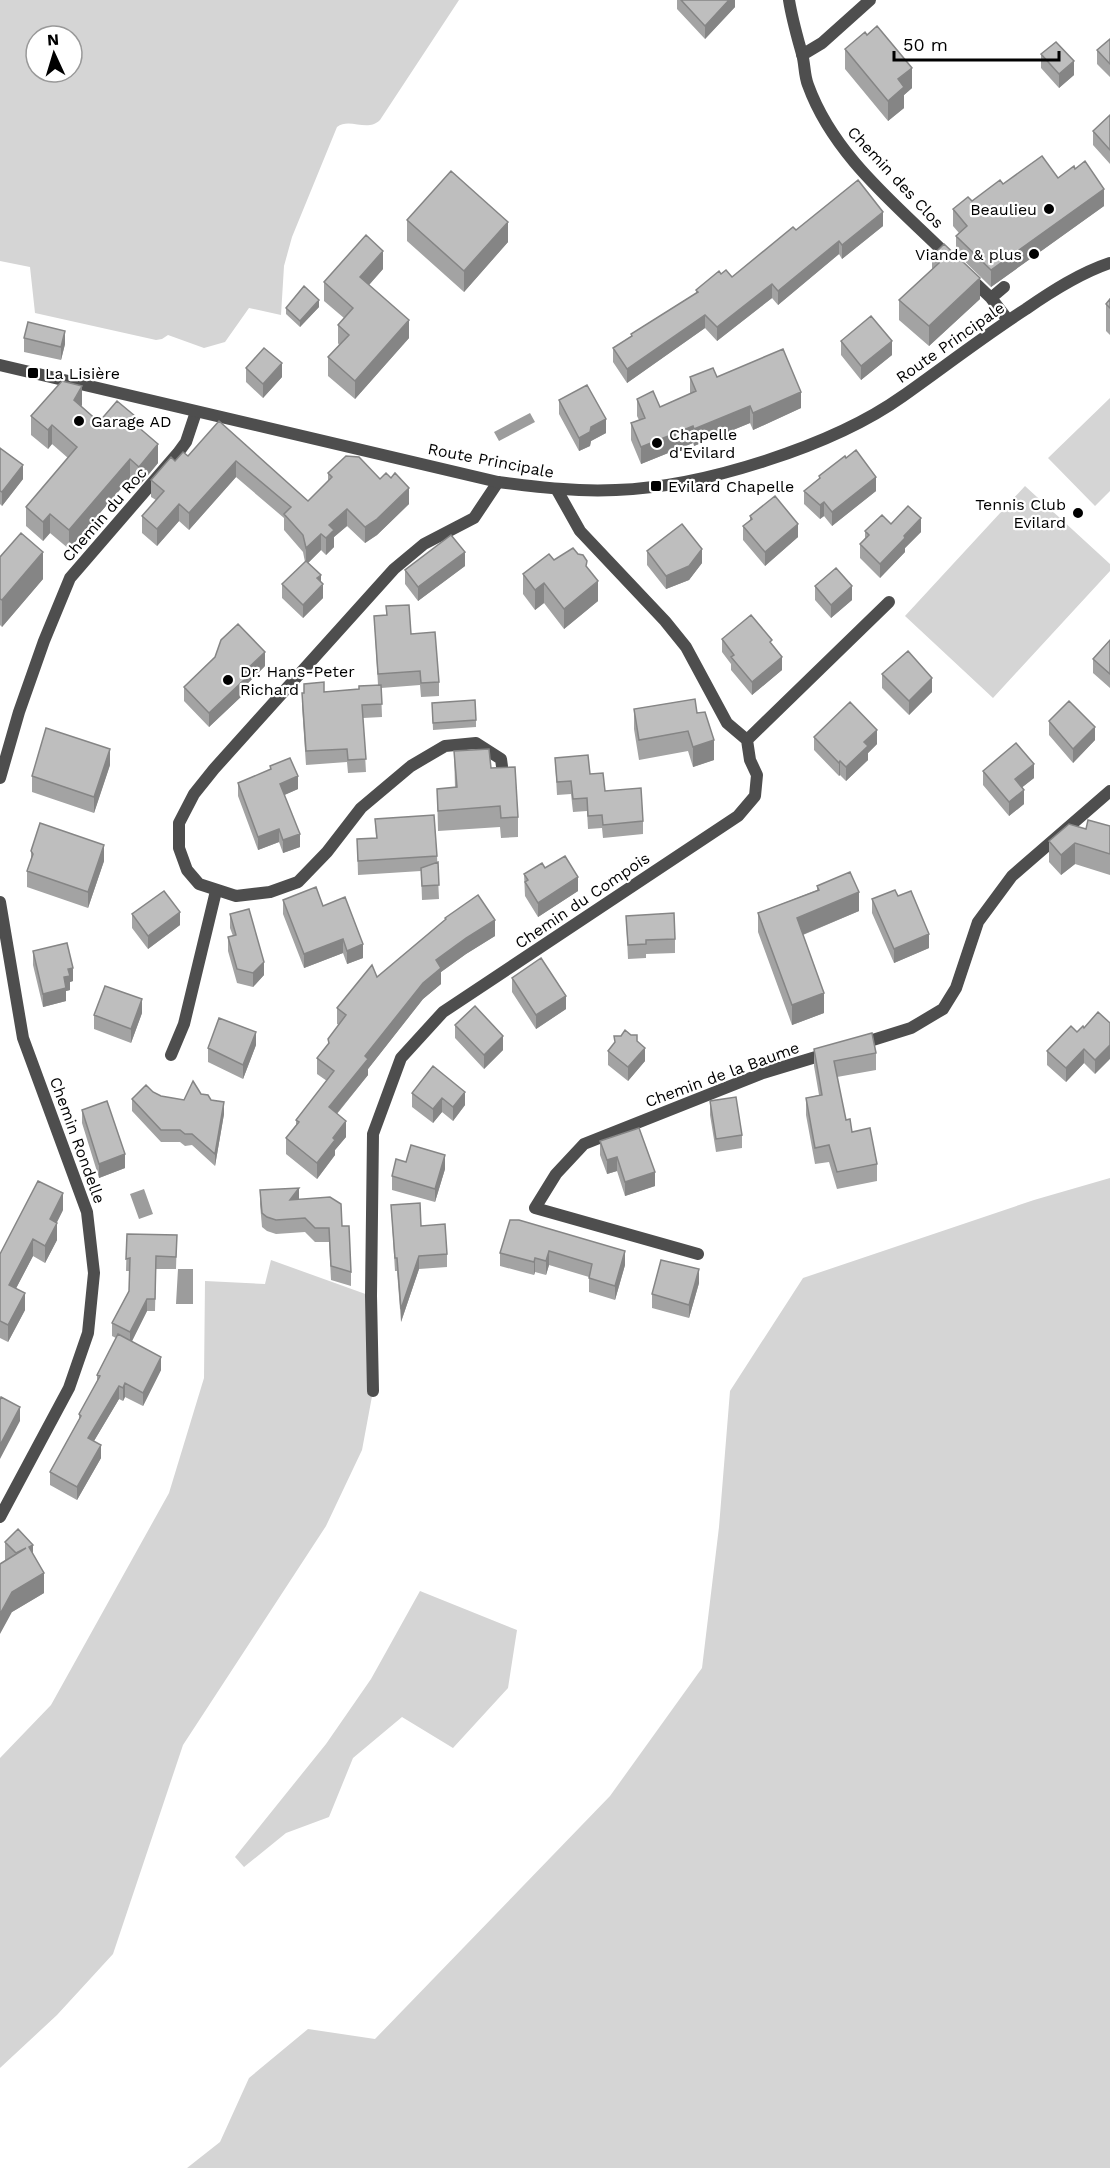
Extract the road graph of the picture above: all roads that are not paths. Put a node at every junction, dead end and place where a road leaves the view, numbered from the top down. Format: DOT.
graph roads {
  1 [pos="789,0"];
  2 [pos="870,0"];
  3 [pos="802,55"];
  4 [pos="1110,263"];
  5 [pos="1004,287"];
  6 [pos="991,298"];
  7 [pos="1008,321"];
  8 [pos="0,365"];
  9 [pos="196,412"];
  10 [pos="498,482"];
  11 [pos="557,490"];
  12 [pos="889,602"];
  13 [pos="747,740"];
  14 [pos="503,774"];
  15 [pos="0,778"];
  16 [pos="1110,791"];
  17 [pos="216,891"];
  18 [pos="0,902"];
  19 [pos="171,1055"];
  20 [pos="698,1254"];
  21 [pos="373,1391"];
  22 [pos="0,1517"];
  1 -- 3 [label="street, Chemin des Clos"];
  2 -- 3 [label="street"];
  3 -- 6 [label="street, Chemin des Clos"];
  4 -- 7 [label="street, Route Principale"];
  5 -- 6 [label="street"];
  6 -- 7 [label="street, Chemin des Clos"];
  7 -- 11 [label="street, Route Principale"];
  8 -- 9 [label="street, Route Principale"];
  9 -- 10 [label="street, Route Principale"];
  9 -- 15 [label="street, Chemin du Roc"];
  10 -- 11 [label="street, Route Principale"];
  10 -- 17 [label="street"];
  11 -- 13 [label="street"];
  12 -- 13 [label="street"];
  13 -- 21 [label="street, Chemin du Compois"];
  14 -- 17 [label="street"];
  16 -- 20 [label="street, Chemin de la Baume"];
  17 -- 19 [label="street"];
  18 -- 22 [label="street, Chemin Rondelle"];
}
